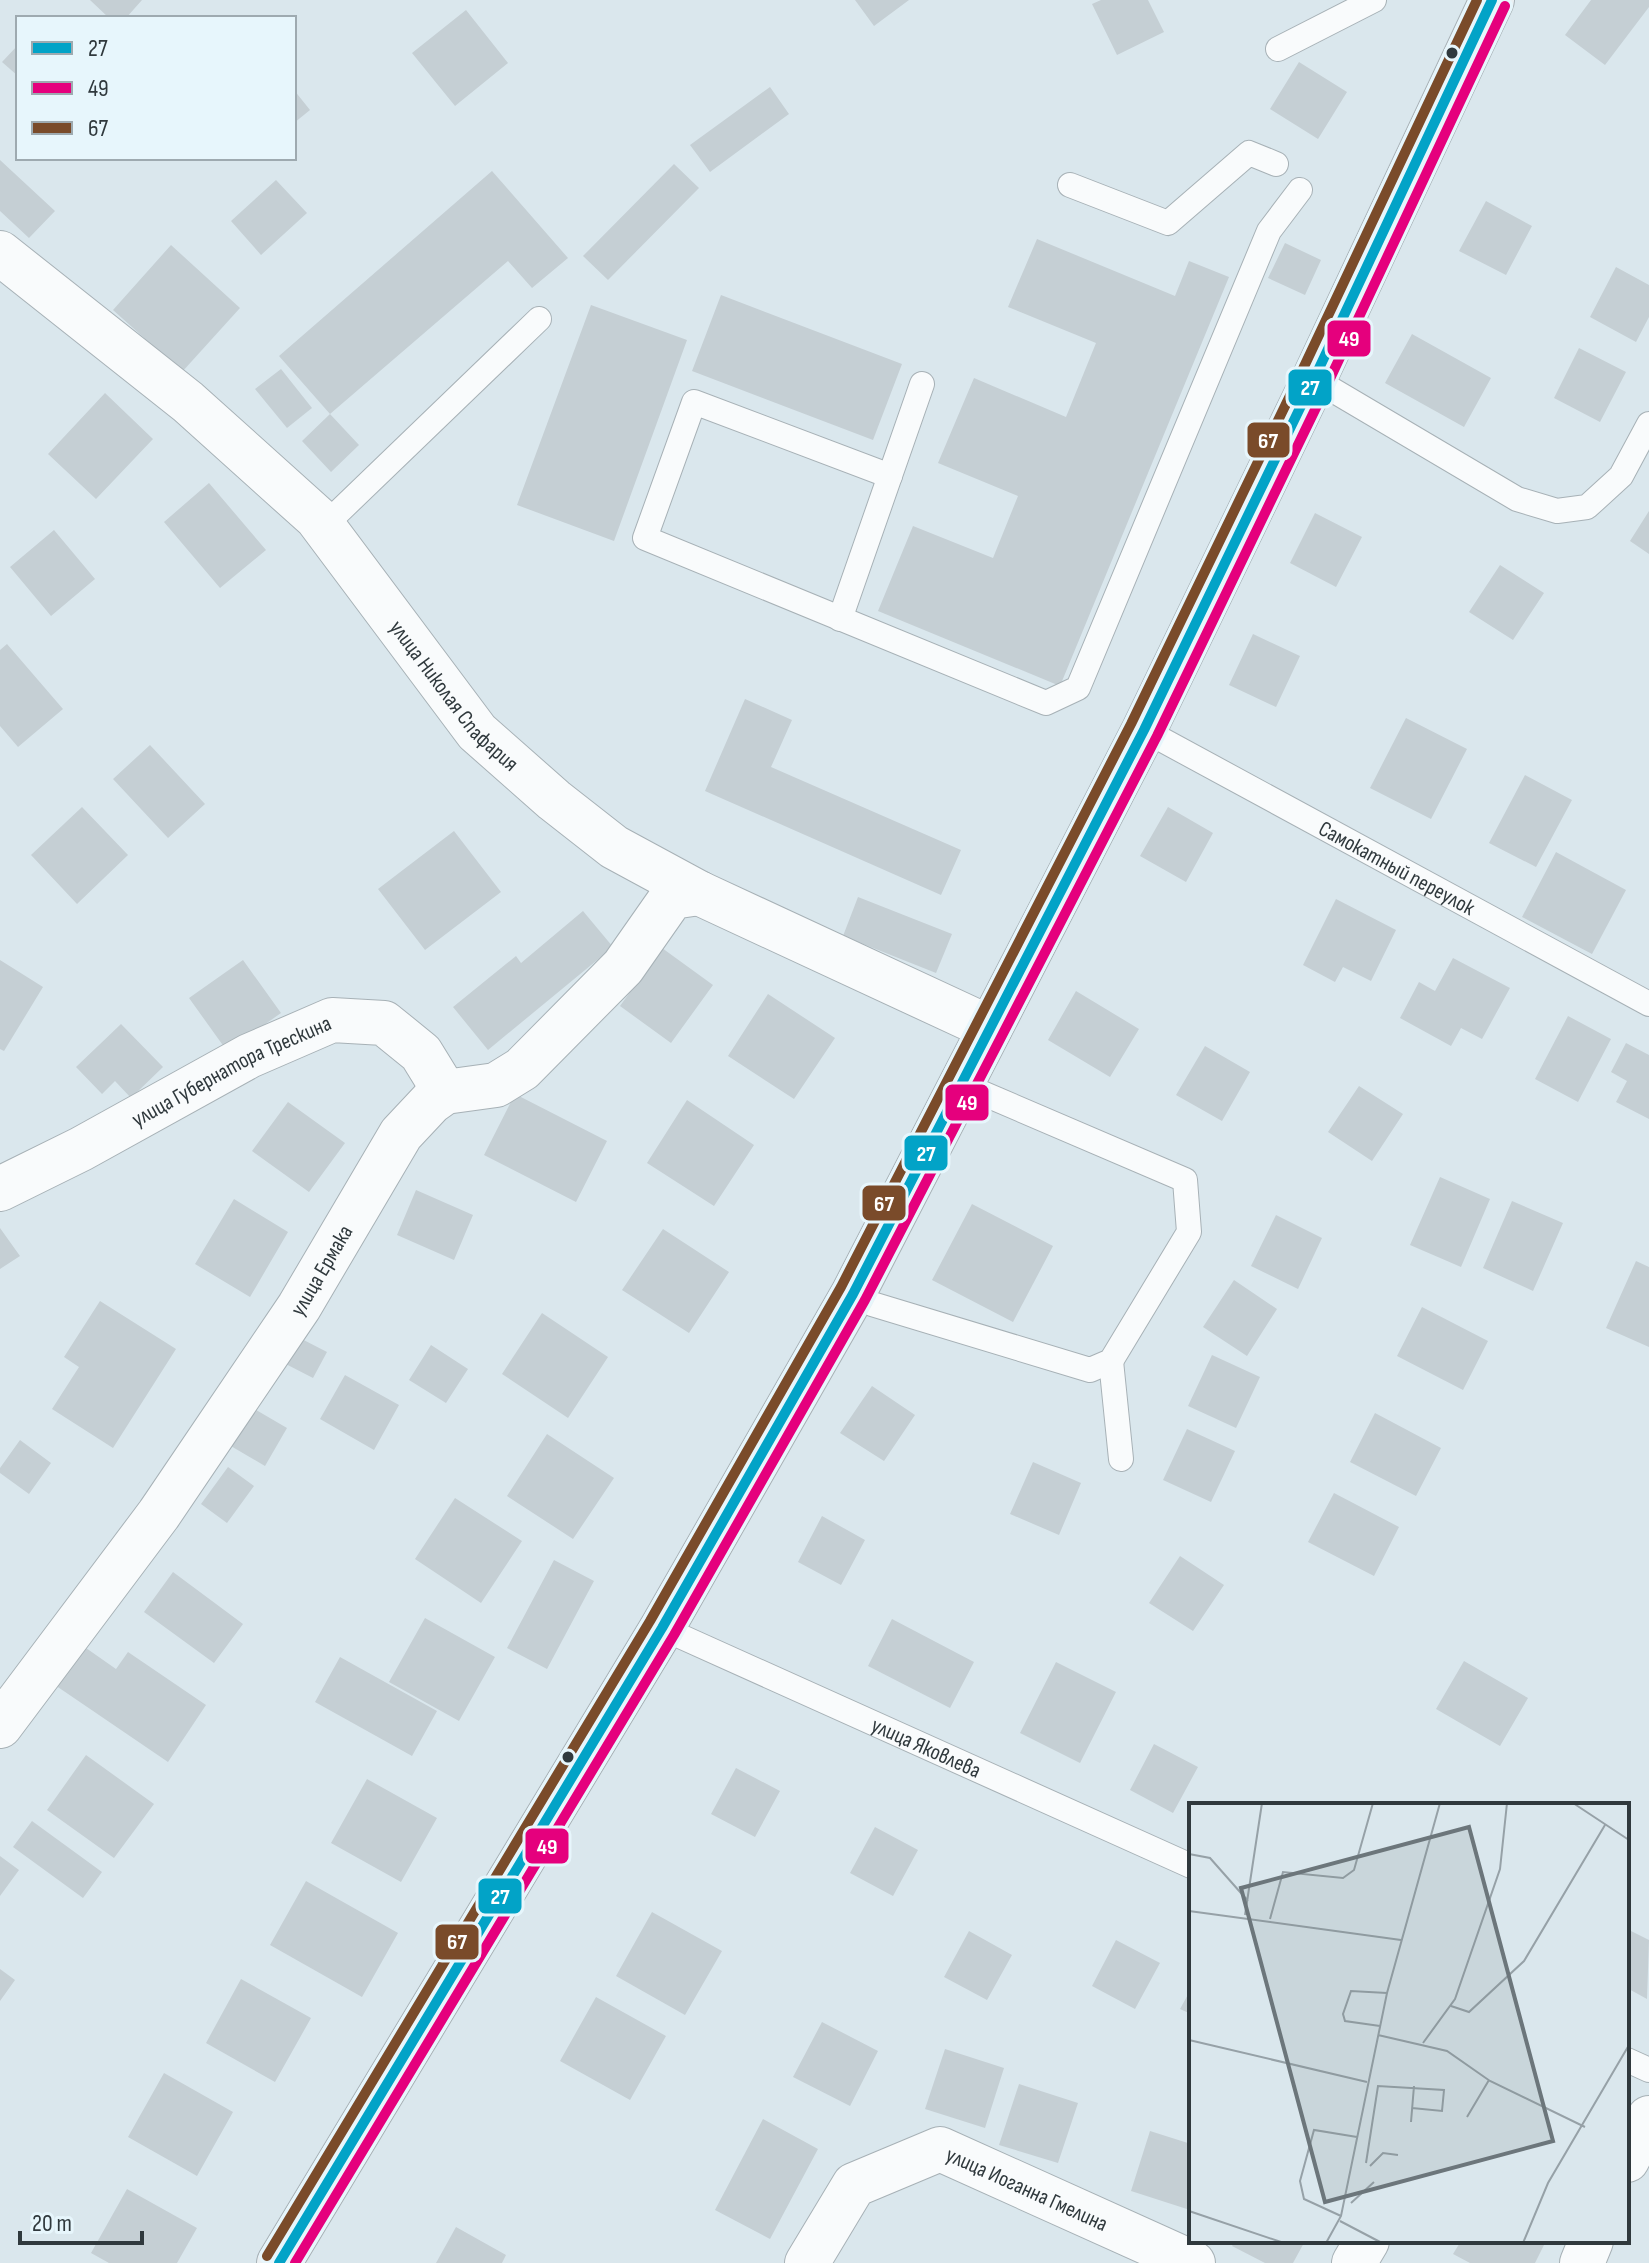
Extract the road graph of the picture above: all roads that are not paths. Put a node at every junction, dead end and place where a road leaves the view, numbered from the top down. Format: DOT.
graph roads {
  1 [pos="1374,0"];
  2 [pos="1492,0"];
  3 [pos="1278,49"];
  4 [pos="1276,164"];
  5 [pos="1070,185"];
  6 [pos="1300,190"];
  7 [pos="0,253"];
  8 [pos="539,319"];
  9 [pos="1314,379"];
  10 [pos="922,384"];
  11 [pos="1649,424"];
  12 [pos="890,476"];
  13 [pos="324,526"];
  14 [pos="840,619"];
  15 [pos="1144,730"];
  16 [pos="699,893"];
  17 [pos="1649,1004"];
  18 [pos="990,1028"];
  19 [pos="961,1084"];
  20 [pos="445,1092"];
  21 [pos="0,1189"];
  22 [pos="853,1294"];
  23 [pos="1111,1361"];
  24 [pos="1121,1459"];
  25 [pos="662,1628"];
  26 [pos="0,1726"];
  27 [pos="1189,1865"];
  28 [pos="1629,2061"];
  29 [pos="1649,2070"];
  30 [pos="1649,2118"];
  31 [pos="1629,2158"];
  32 [pos="1629,2164"];
  33 [pos="1649,2189"];
  34 [pos="1366,2243"];
  35 [pos="1590,2243"];
  36 [pos="279,2263"];
  37 [pos="807,2263"];
  38 [pos="1193,2263"];
  39 [pos="1354,2263"];
  40 [pos="1582,2263"];
  1 -- 3 [label="lane"];
  2 -- 9 [label="main road"];
  4 -- 5 [label="lane"];
  6 -- 14 [label="lane"];
  7 -- 13 [label="street, улица Николая Спафария"];
  8 -- 13 [label="lane"];
  9 -- 11 [label="lane"];
  9 -- 15 [label="main road"];
  10 -- 12 [label="lane"];
  12 -- 14 [label="lane"];
  12 -- 14 [label="lane"];
  13 -- 16 [label="street, улица Николая Спафария"];
  15 -- 17 [label="lane, Самокатный переулок"];
  15 -- 18 [label="main road"];
  16 -- 18 [label="street, улица Николая Спафария"];
  16 -- 20 [label="street"];
  18 -- 19 [label="main road"];
  19 -- 22 [label="main road"];
  19 -- 23 [label="lane"];
  20 -- 21 [label="street, улица Губернатора Трескина"];
  20 -- 26 [label="street, улица Ермака"];
  22 -- 23 [label="lane"];
  22 -- 25 [label="main road"];
  23 -- 24 [label="lane"];
  25 -- 27 [label="lane, улица Яковлева"];
  25 -- 36 [label="main road"];
  28 -- 29 [label="lane"];
  30 -- 31 [label="street"];
  32 -- 33 [label="street"];
  34 -- 39 [label="street"];
  35 -- 40 [label="street"];
  37 -- 38 [label="street, улица Иоганна Гмелина"];
}
